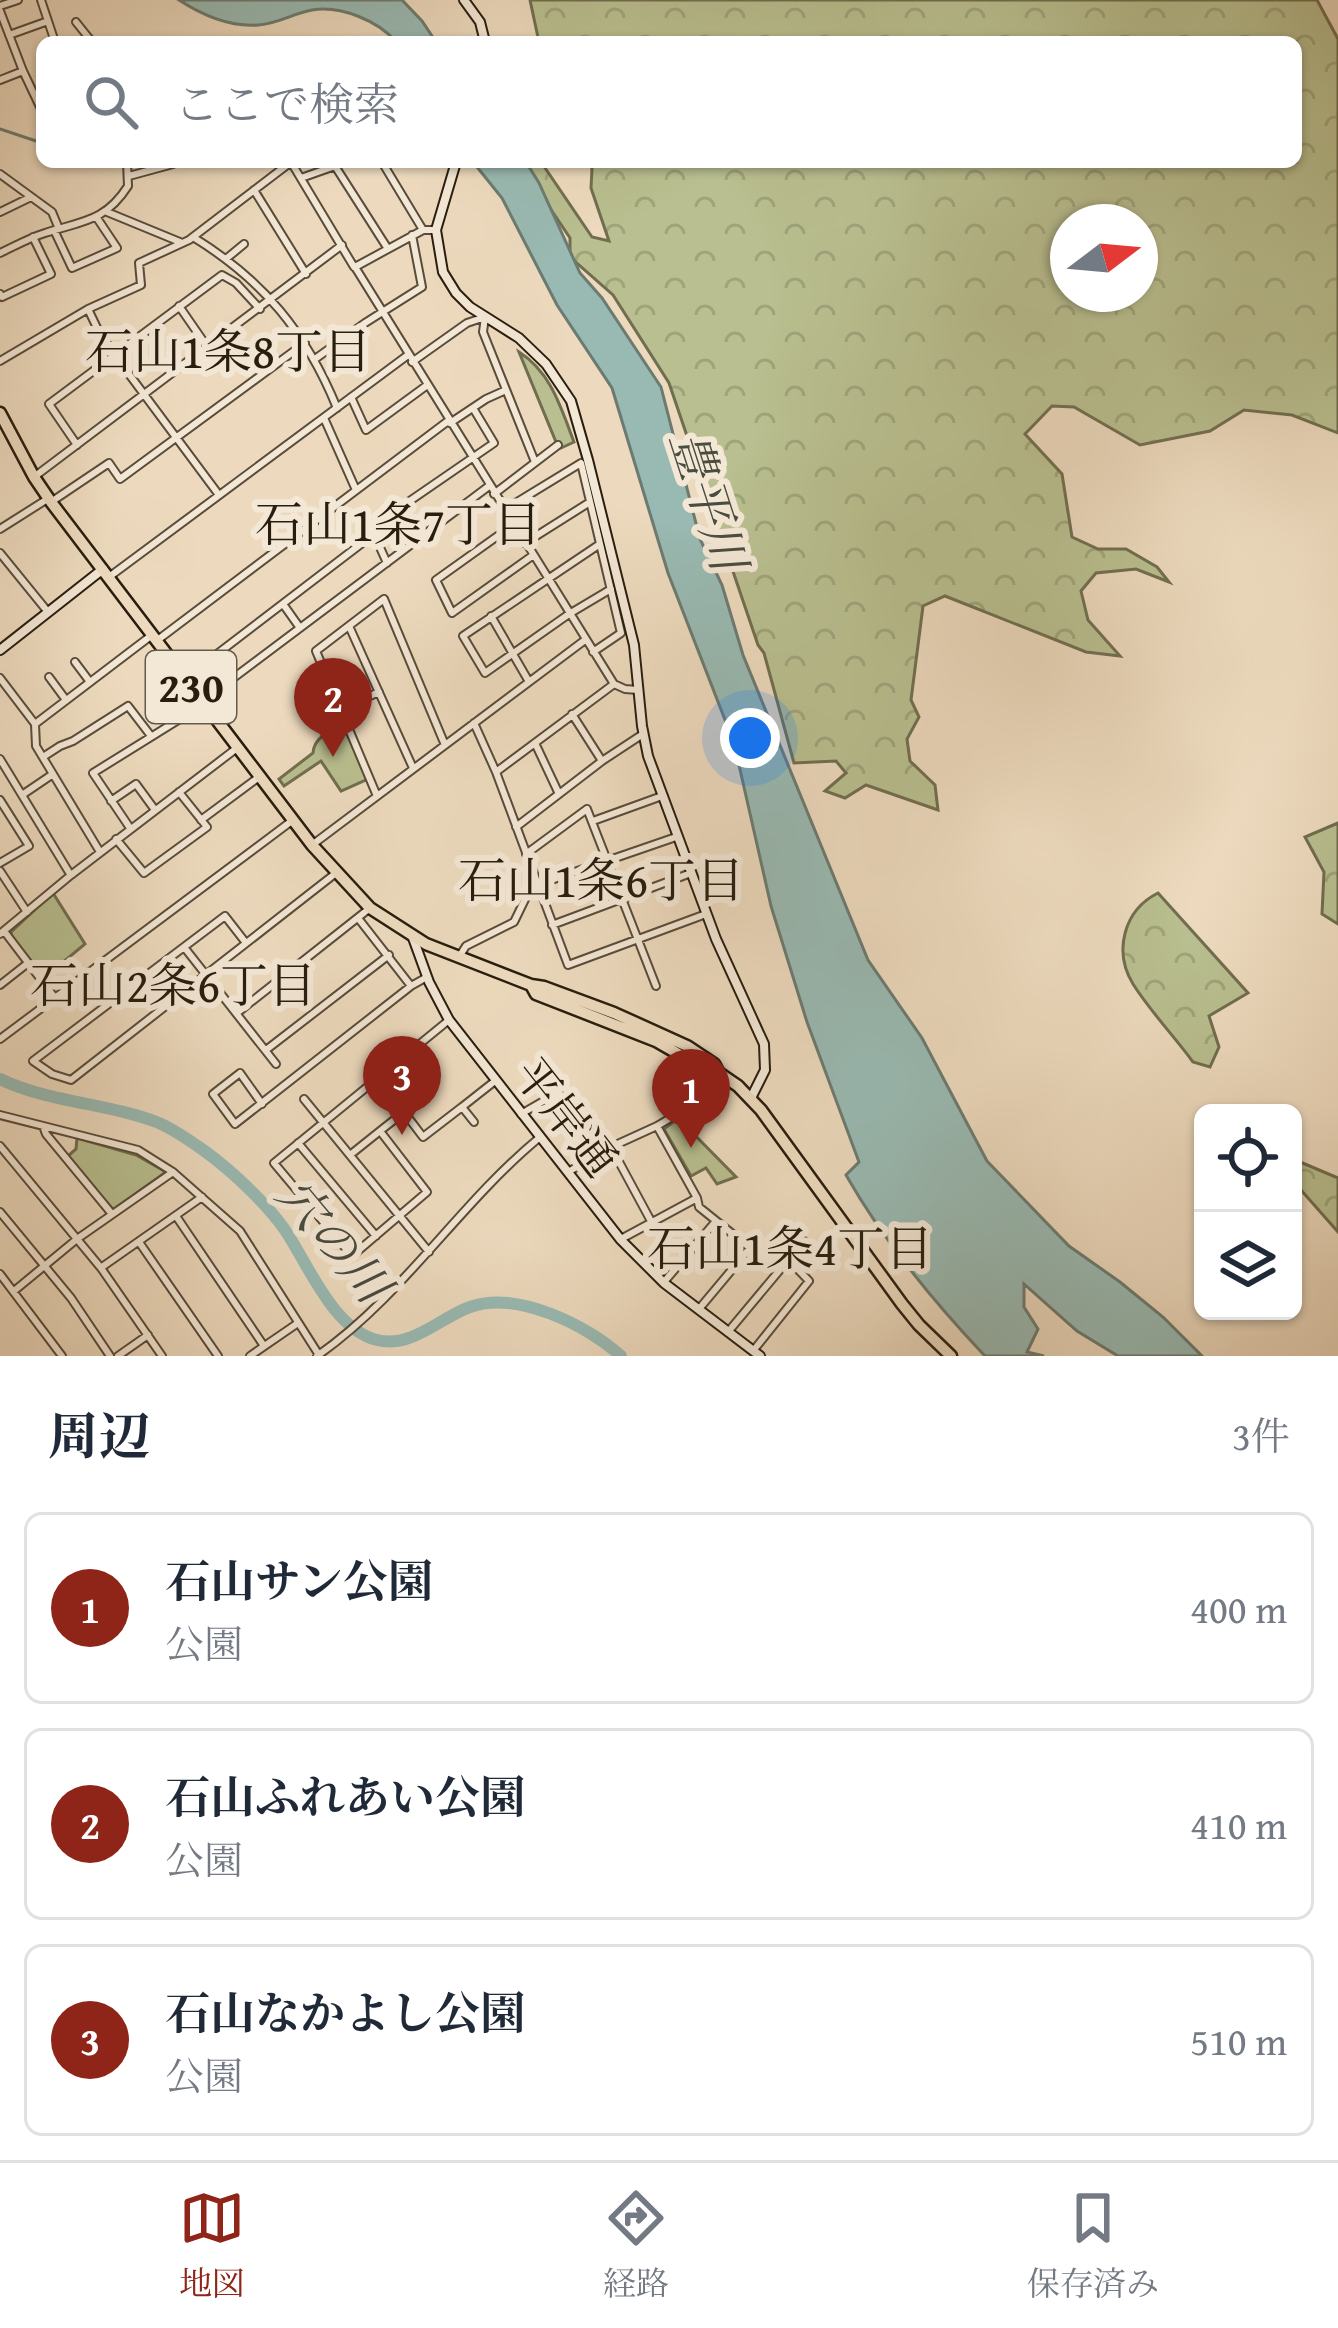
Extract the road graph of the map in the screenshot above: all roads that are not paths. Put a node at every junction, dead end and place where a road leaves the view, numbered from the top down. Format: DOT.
graph roads {
  1 [pos="18,0"];
  2 [pos="41,0"];
  3 [pos="464,0"];
  4 [pos="0,8"];
  5 [pos="48,21"];
  6 [pos="76,22"];
  7 [pos="9,35"];
  8 [pos="53,36"];
  9 [pos="87,36"];
  10 [pos="484,36"];
  11 [pos="23,71"];
  12 [pos="0,80"];
  13 [pos="36,98"];
  14 [pos="128,168"];
  15 [pos="158,168"];
  16 [pos="283,168"];
  17 [pos="295,168"];
  18 [pos="328,168"];
  19 [pos="335,168"];
  20 [pos="386,168"];
  21 [pos="454,168"];
  22 [pos="0,174"];
  23 [pos="129,176"];
  24 [pos="301,178"];
  25 [pos="254,190"];
  26 [pos="31,197"];
  27 [pos="0,212"];
  28 [pos="107,212"];
  29 [pos="97,218"];
  30 [pos="57,230"];
  31 [pos="423,230"];
  32 [pos="436,230"];
  33 [pos="412,235"];
  34 [pos="33,237"];
  35 [pos="193,237"];
  36 [pos="180,242"];
  37 [pos="244,244"];
  38 [pos="342,245"];
  39 [pos="388,249"];
  40 [pos="0,254"];
  41 [pos="226,258"];
  42 [pos="355,267"];
  43 [pos="306,274"];
  44 [pos="0,294"];
  45 [pos="272,300"];
  46 [pos="179,306"];
  47 [pos="88,309"];
  48 [pos="260,309"];
  49 [pos="382,312"];
  50 [pos="484,317"];
  51 [pos="305,343"];
  52 [pos="208,348"];
  53 [pos="114,354"];
  54 [pos="410,359"];
  55 [pos="315,360"];
  56 [pos="0,361"];
  57 [pos="427,386"];
  58 [pos="506,390"];
  59 [pos="145,395"];
  60 [pos="351,398"];
  61 [pos="337,408"];
  62 [pos="473,409"];
  63 [pos="0,416"];
  64 [pos="324,418"];
  65 [pos="449,422"];
  66 [pos="177,437"];
  67 [pos="77,445"];
  68 [pos="558,445"];
  69 [pos="472,458"];
  70 [pos="536,462"];
  71 [pos="34,477"];
  72 [pos="356,490"];
  73 [pos="492,490"];
  74 [pos="219,495"];
  75 [pos="50,500"];
  76 [pos="590,502"];
  77 [pos="504,510"];
  78 [pos="513,525"];
  79 [pos="0,529"];
  80 [pos="413,543"];
  81 [pos="525,544"];
  82 [pos="600,544"];
  83 [pos="0,553"];
  84 [pos="532,555"];
  85 [pos="387,562"];
  86 [pos="106,573"];
  87 [pos="546,578"];
  88 [pos="611,589"];
  89 [pos="283,604"];
  90 [pos="48,612"];
  91 [pos="569,614"];
  92 [pos="490,616"];
  93 [pos="349,626"];
  94 [pos="300,628"];
  95 [pos="0,632"];
  96 [pos="154,638"];
  97 [pos="585,640"];
  98 [pos="4,646"];
  99 [pos="593,652"];
  100 [pos="513,654"];
  101 [pos="74,662"];
  102 [pos="49,676"];
  103 [pos="0,678"];
  104 [pos="184,678"];
  105 [pos="90,682"];
  106 [pos="529,682"];
  107 [pos="614,684"];
  108 [pos="638,690"];
  109 [pos="379,692"];
  110 [pos="66,700"];
  111 [pos="203,703"];
  112 [pos="340,709"];
  113 [pos="572,714"];
  114 [pos="474,723"];
  115 [pos="35,724"];
  116 [pos="643,734"];
  117 [pos="151,736"];
  118 [pos="535,743"];
  119 [pos="445,745"];
  120 [pos="237,748"];
  121 [pos="43,757"];
  122 [pos="0,759"];
  123 [pos="602,761"];
  124 [pos="413,768"];
  125 [pos="3,771"];
  126 [pos="496,772"];
  127 [pos="53,774"];
  128 [pos="259,777"];
  129 [pos="179,792"];
  130 [pos="560,794"];
  131 [pos="22,795"];
  132 [pos="377,796"];
  133 [pos="662,796"];
  134 [pos="0,800"];
  135 [pos="111,802"];
  136 [pos="154,810"];
  137 [pos="201,820"];
  138 [pos="293,820"];
  139 [pos="593,821"];
  140 [pos="516,827"];
  141 [pos="130,828"];
  142 [pos="676,837"];
  143 [pos="116,839"];
  144 [pos="312,845"];
  145 [pos="100,852"];
  146 [pos="526,854"];
  147 [pos="607,860"];
  148 [pos="0,867"];
  149 [pos="336,873"];
  150 [pos="691,873"];
  151 [pos="70,875"];
  152 [pos="537,885"];
  153 [pos="622,899"];
  154 [pos="370,908"];
  155 [pos="27,912"];
  156 [pos="706,914"];
  157 [pos="358,918"];
  158 [pos="552,925"];
  159 [pos="2,933"];
  160 [pos="412,936"];
  161 [pos="638,940"];
  162 [pos="246,943"];
  163 [pos="184,947"];
  164 [pos="389,955"];
  165 [pos="459,957"];
  166 [pos="28,963"];
  167 [pos="206,975"];
  168 [pos="427,976"];
  169 [pos="0,985"];
  170 [pos="411,986"];
  171 [pos="656,986"];
  172 [pos="55,998"];
  173 [pos="237,1013"];
  174 [pos="449,1020"];
  175 [pos="0,1039"];
  176 [pos="266,1050"];
  177 [pos="276,1064"];
  178 [pos="719,1073"];
  179 [pos="495,1081"];
  180 [pos="304,1099"];
  181 [pos="750,1100"];
  182 [pos="262,1104"];
  183 [pos="462,1108"];
  184 [pos="521,1114"];
  185 [pos="0,1115"];
  186 [pos="474,1122"];
  187 [pos="324,1123"];
  188 [pos="43,1126"];
  189 [pos="588,1126"];
  190 [pos="657,1126"];
  191 [pos="380,1131"];
  192 [pos="539,1138"];
  193 [pos="298,1143"];
  194 [pos="0,1146"];
  195 [pos="611,1147"];
  196 [pos="350,1155"];
  197 [pos="173,1172"];
  198 [pos="567,1173"];
  199 [pos="202,1197"];
  200 [pos="697,1198"];
  201 [pos="0,1212"];
  202 [pos="112,1214"];
  203 [pos="176,1216"];
  204 [pos="400,1216"];
  205 [pos="716,1221"];
  206 [pos="652,1223"];
  207 [pos="376,1236"];
  208 [pos="77,1239"];
  209 [pos="621,1240"];
  210 [pos="804,1240"];
  211 [pos="139,1242"];
  212 [pos="429,1252"];
  213 [pos="788,1259"];
  214 [pos="44,1266"];
  215 [pos="101,1268"];
  216 [pos="0,1274"];
  217 [pos="664,1283"];
  218 [pos="14,1291"];
  219 [pos="698,1311"];
  220 [pos="298,1323"];
  221 [pos="728,1332"];
  222 [pos="148,1335"];
  223 [pos="264,1346"];
  224 [pos="756,1353"];
  225 [pos="318,1355"];
  226 [pos="62,1356"];
  227 [pos="114,1356"];
  228 [pos="162,1356"];
  229 [pos="218,1356"];
  230 [pos="250,1356"];
  231 [pos="952,1356"];
  1 -- 4 [label="street"];
  2 -- 5 [label="street"];
  3 -- 10 [label="street"];
  4 -- 7 [label="street"];
  5 -- 7 [label="street"];
  5 -- 8 [label="street"];
  6 -- 9 [label="street"];
  7 -- 11 [label="street"];
  11 -- 12 [label="street"];
  11 -- 13 [label="street"];
  14 -- 23 [label="street"];
  15 -- 23 [label="street"];
  16 -- 25 [label="street"];
  17 -- 24 [label="street"];
  18 -- 24 [label="street"];
  19 -- 39 [label="street"];
  20 -- 31 [label="street"];
  21 -- 32 [label="street"];
  22 -- 26 [label="street"];
  23 -- 28 [label="street"];
  24 -- 38 [label="street"];
  25 -- 35 [label="street"];
  25 -- 43 [label="street"];
  26 -- 27 [label="street"];
  26 -- 30 [label="street"];
  28 -- 29 [label="street"];
  28 -- 36 [label="street"];
  29 -- 30 [label="street"];
  29 -- 30 [label="street"];
  30 -- 34 [label="street"];
  31 -- 32 [label="street"];
  31 -- 33 [label="street"];
  32 -- 50 [label="street"];
  33 -- 39 [label="street"];
  33 -- 49 [label="street"];
  34 -- 40 [label="street"];
  34 -- 44 [label="street"];
  35 -- 36 [label="street"];
  35 -- 41 [label="street"];
  36 -- 47 [label="street"];
  37 -- 41 [label="street"];
  38 -- 42 [label="street"];
  38 -- 43 [label="street"];
  39 -- 42 [label="street"];
  41 -- 45 [label="street"];
  42 -- 49 [label="street"];
  43 -- 45 [label="street"];
  45 -- 48 [label="street"];
  45 -- 51 [label="street"];
  46 -- 48 [label="street"];
  46 -- 52 [label="street"];
  46 -- 53 [label="street"];
  47 -- 53 [label="street"];
  47 -- 56 [label="street"];
  48 -- 52 [label="street"];
  49 -- 54 [label="street"];
  49 -- 55 [label="street"];
  50 -- 54 [label="street"];
  50 -- 58 [label="street"];
  50 -- 108 [label="street"];
  51 -- 55 [label="street"];
  51 -- 66 [label="street"];
  52 -- 59 [label="street"];
  53 -- 59 [label="street"];
  53 -- 67 [label="street"];
  54 -- 57 [label="street"];
  54 -- 60 [label="street"];
  55 -- 61 [label="street"];
  57 -- 60 [label="street"];
  57 -- 65 [label="street"];
  58 -- 62 [label="street"];
  58 -- 70 [label="street"];
  59 -- 66 [label="street"];
  59 -- 67 [label="street"];
  60 -- 61 [label="street"];
  61 -- 64 [label="street"];
  62 -- 65 [label="street"];
  62 -- 69 [label="street"];
  63 -- 71 [label="highway, 230"];
  64 -- 72 [label="street"];
  64 -- 74 [label="street"];
  65 -- 69 [label="street"];
  65 -- 72 [label="street"];
  66 -- 74 [label="street"];
  66 -- 75 [label="street"];
  67 -- 71 [label="street"];
  68 -- 70 [label="street"];
  69 -- 73 [label="street"];
  69 -- 80 [label="street"];
  70 -- 73 [label="street"];
  71 -- 75 [label="highway, 230"];
  72 -- 96 [label="street"];
  73 -- 77 [label="street"];
  73 -- 80 [label="street"];
  74 -- 86 [label="street"];
  75 -- 79 [label="street"];
  75 -- 86 [label="highway, 230"];
  76 -- 77 [label="street"];
  76 -- 81 [label="street"];
  76 -- 82 [label="street"];
  77 -- 78 [label="street"];
  78 -- 81 [label="street"];
  78 -- 84 [label="street"];
  80 -- 85 [label="street"];
  81 -- 84 [label="street"];
  82 -- 87 [label="street"];
  82 -- 88 [label="street"];
  83 -- 90 [label="street"];
  84 -- 87 [label="street"];
  85 -- 89 [label="street"];
  85 -- 94 [label="street"];
  86 -- 90 [label="street"];
  86 -- 96 [label="highway, 230"];
  87 -- 91 [label="street"];
  87 -- 92 [label="street"];
  88 -- 91 [label="street"];
  88 -- 99 [label="street"];
  89 -- 94 [label="street"];
  89 -- 104 [label="street"];
  90 -- 98 [label="street"];
  91 -- 97 [label="street"];
  91 -- 100 [label="street"];
  92 -- 100 [label="street"];
  92 -- 100 [label="street"];
  93 -- 109 [label="street"];
  93 -- 112 [label="street"];
  93 -- 119 [label="street"];
  94 -- 111 [label="street"];
  95 -- 98 [label="street"];
  96 -- 104 [label="highway, 230"];
  96 -- 105 [label="street"];
  97 -- 99 [label="street"];
  97 -- 106 [label="street"];
  99 -- 107 [label="street"];
  100 -- 106 [label="street"];
  101 -- 105 [label="street"];
  102 -- 110 [label="street"];
  103 -- 115 [label="street"];
  104 -- 111 [label="highway, 230"];
  105 -- 110 [label="street"];
  106 -- 114 [label="street"];
  107 -- 108 [label="street"];
  107 -- 113 [label="street"];
  108 -- 116 [label="street"];
  109 -- 112 [label="street"];
  109 -- 124 [label="street"];
  110 -- 115 [label="street"];
  111 -- 117 [label="street"];
  111 -- 120 [label="highway, 230"];
  112 -- 132 [label="street"];
  113 -- 118 [label="street"];
  113 -- 123 [label="street"];
  114 -- 119 [label="street"];
  114 -- 126 [label="street"];
  115 -- 121 [label="street"];
  116 -- 123 [label="street"];
  116 -- 133 [label="street"];
  117 -- 121 [label="street"];
  117 -- 135 [label="street"];
  118 -- 126 [label="street"];
  118 -- 130 [label="street"];
  119 -- 124 [label="street"];
  120 -- 128 [label="highway, 230"];
  120 -- 129 [label="street"];
  121 -- 127 [label="street"];
  122 -- 125 [label="street"];
  123 -- 130 [label="street"];
  124 -- 132 [label="street"];
  125 -- 131 [label="street"];
  126 -- 140 [label="street"];
  127 -- 131 [label="street"];
  127 -- 145 [label="street"];
  128 -- 137 [label="street"];
  128 -- 138 [label="highway, 230"];
  129 -- 136 [label="street"];
  129 -- 137 [label="street"];
  130 -- 140 [label="street"];
  131 -- 151 [label="street"];
  132 -- 144 [label="street"];
  133 -- 139 [label="street"];
  133 -- 142 [label="street"];
  134 -- 148 [label="street"];
  135 -- 136 [label="street"];
  135 -- 141 [label="street"];
  136 -- 141 [label="street"];
  137 -- 143 [label="street"];
  138 -- 144 [label="highway, 230"];
  138 -- 172 [label="street"];
  139 -- 146 [label="street"];
  139 -- 147 [label="street"];
  140 -- 146 [label="street"];
  141 -- 143 [label="street"];
  142 -- 147 [label="street"];
  142 -- 150 [label="street"];
  143 -- 145 [label="street"];
  144 -- 149 [label="highway, 230"];
  145 -- 151 [label="street"];
  146 -- 152 [label="street"];
  147 -- 152 [label="street"];
  147 -- 153 [label="street"];
  148 -- 155 [label="street"];
  149 -- 154 [label="highway, 230"];
  149 -- 162 [label="street"];
  150 -- 153 [label="street"];
  150 -- 156 [label="street"];
  151 -- 155 [label="street"];
  152 -- 158 [label="street"];
  152 -- 165 [label="street"];
  153 -- 158 [label="street"];
  153 -- 161 [label="street"];
  154 -- 157 [label="street"];
  154 -- 160 [label="highway, 230"];
  155 -- 159 [label="street"];
  156 -- 161 [label="street"];
  156 -- 181 [label="street"];
  157 -- 164 [label="street"];
  157 -- 173 [label="street"];
  158 -- 161 [label="street"];
  159 -- 166 [label="street"];
  160 -- 165 [label="highway, 230"];
  160 -- 168 [label="street, 平岸通"];
  161 -- 171 [label="street"];
  162 -- 163 [label="street"];
  162 -- 167 [label="street"];
  163 -- 167 [label="street"];
  163 -- 167 [label="street"];
  164 -- 170 [label="street"];
  164 -- 176 [label="street"];
  165 -- 178 [label="highway, 230"];
  166 -- 169 [label="street"];
  166 -- 172 [label="street"];
  167 -- 173 [label="street"];
  168 -- 170 [label="street"];
  168 -- 174 [label="street, 平岸通"];
  170 -- 182 [label="street"];
  172 -- 175 [label="street"];
  173 -- 176 [label="street"];
  174 -- 179 [label="street, 平岸通"];
  174 -- 187 [label="street"];
  176 -- 177 [label="street"];
  178 -- 181 [label="highway, 230"];
  178 -- 190 [label="street"];
  179 -- 183 [label="street"];
  179 -- 184 [label="street, 平岸通"];
  180 -- 187 [label="street"];
  181 -- 231 [label="highway, 230"];
  182 -- 182 [label="street"];
  183 -- 186 [label="street"];
  183 -- 191 [label="street"];
  184 -- 189 [label="street"];
  184 -- 192 [label="street, 平岸通"];
  185 -- 188 [label="street"];
  187 -- 193 [label="street"];
  187 -- 196 [label="street"];
  188 -- 197 [label="street"];
  188 -- 202 [label="street"];
  190 -- 195 [label="street"];
  190 -- 200 [label="street"];
  191 -- 196 [label="street"];
  191 -- 204 [label="street"];
  192 -- 198 [label="street, 平岸通"];
  192 -- 212 [label="street"];
  193 -- 207 [label="street"];
  193 -- 207 [label="street"];
  194 -- 208 [label="street"];
  195 -- 198 [label="street"];
  195 -- 206 [label="street"];
  196 -- 204 [label="street"];
  197 -- 199 [label="street"];
  197 -- 202 [label="street"];
  198 -- 209 [label="street, 平岸通"];
  199 -- 203 [label="street"];
  199 -- 220 [label="street"];
  200 -- 205 [label="street"];
  200 -- 206 [label="street"];
  201 -- 214 [label="street"];
  202 -- 208 [label="street"];
  203 -- 211 [label="street"];
  203 -- 223 [label="street"];
  204 -- 207 [label="street"];
  204 -- 212 [label="street"];
  205 -- 217 [label="street"];
  205 -- 219 [label="street"];
  206 -- 209 [label="street"];
  208 -- 214 [label="street"];
  208 -- 215 [label="street"];
  209 -- 217 [label="street, 平岸通"];
  210 -- 213 [label="street"];
  211 -- 215 [label="street"];
  211 -- 229 [label="street"];
  212 -- 225 [label="street"];
  213 -- 221 [label="street"];
  213 -- 224 [label="street"];
  214 -- 218 [label="street"];
  214 -- 227 [label="street"];
  215 -- 222 [label="street"];
  216 -- 218 [label="street"];
  217 -- 219 [label="street, 平岸通"];
  218 -- 226 [label="street"];
  219 -- 221 [label="street, 平岸通"];
  220 -- 223 [label="street"];
  220 -- 225 [label="street"];
  221 -- 224 [label="street, 平岸通"];
  222 -- 227 [label="street"];
  222 -- 228 [label="street"];
  223 -- 230 [label="street"];
}
